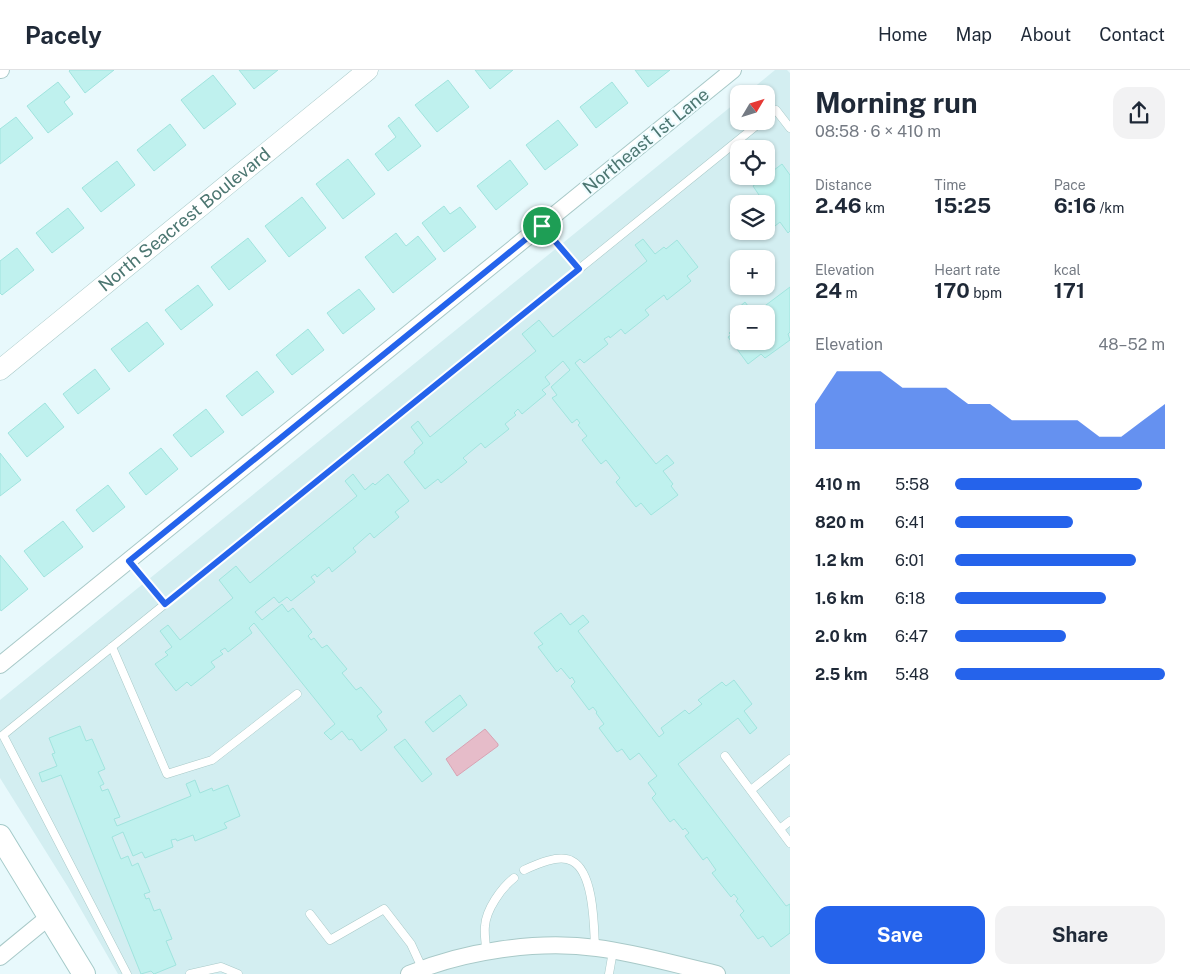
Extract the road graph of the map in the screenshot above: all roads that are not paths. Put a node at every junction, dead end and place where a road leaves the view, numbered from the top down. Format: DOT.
graph roads {
  1 [pos="368,70"];
  2 [pos="733,70"];
  3 [pos="775,111"];
  4 [pos="790,128"];
  5 [pos="751,130"];
  6 [pos="542,226"];
  7 [pos="579,269"];
  8 [pos="0,370"];
  9 [pos="129,561"];
  10 [pos="165,604"];
  11 [pos="112,647"];
  12 [pos="0,665"];
  13 [pos="297,694"];
  14 [pos="725,756"];
  15 [pos="790,759"];
  16 [pos="751,790"];
  17 [pos="790,821"];
  18 [pos="781,828"];
  19 [pos="0,836"];
  20 [pos="790,842"];
  21 [pos="524,870"];
  22 [pos="514,878"];
  23 [pos="310,914"];
  24 [pos="50,916"];
  25 [pos="595,948"];
  26 [pos="486,951"];
  27 [pos="613,951"];
  28 [pos="0,957"];
  29 [pos="418,972"];
  30 [pos="84,974"];
  31 [pos="127,974"];
  32 [pos="190,974"];
  33 [pos="238,974"];
  34 [pos="610,974"];
  35 [pos="717,974"];
  1 -- 8 [label="street, North Seacrest Boulevard"];
  2 -- 6 [label="street, Northeast 1st Lane"];
  3 -- 4 [label="lane"];
  5 -- 7 [label="lane"];
  6 -- 7 [label="lane"];
  6 -- 9 [label="street, Northeast 1st Lane"];
  7 -- 10 [label="lane"];
  9 -- 10 [label="lane"];
  9 -- 12 [label="street, Northeast 1st Lane"];
  10 -- 11 [label="lane"];
  11 -- 13 [label="lane"];
  11 -- 31 [label="lane"];
  14 -- 16 [label="lane"];
  15 -- 16 [label="lane"];
  16 -- 18 [label="lane"];
  17 -- 18 [label="lane"];
  18 -- 20 [label="lane"];
  19 -- 24 [label="main road"];
  21 -- 25 [label="lane"];
  22 -- 26 [label="lane"];
  23 -- 29 [label="lane"];
  24 -- 28 [label="street"];
  24 -- 30 [label="main road"];
  25 -- 26 [label="street"];
  25 -- 27 [label="street"];
  26 -- 29 [label="street"];
  27 -- 34 [label="lane"];
  27 -- 35 [label="street"];
  32 -- 33 [label="lane"];
}
